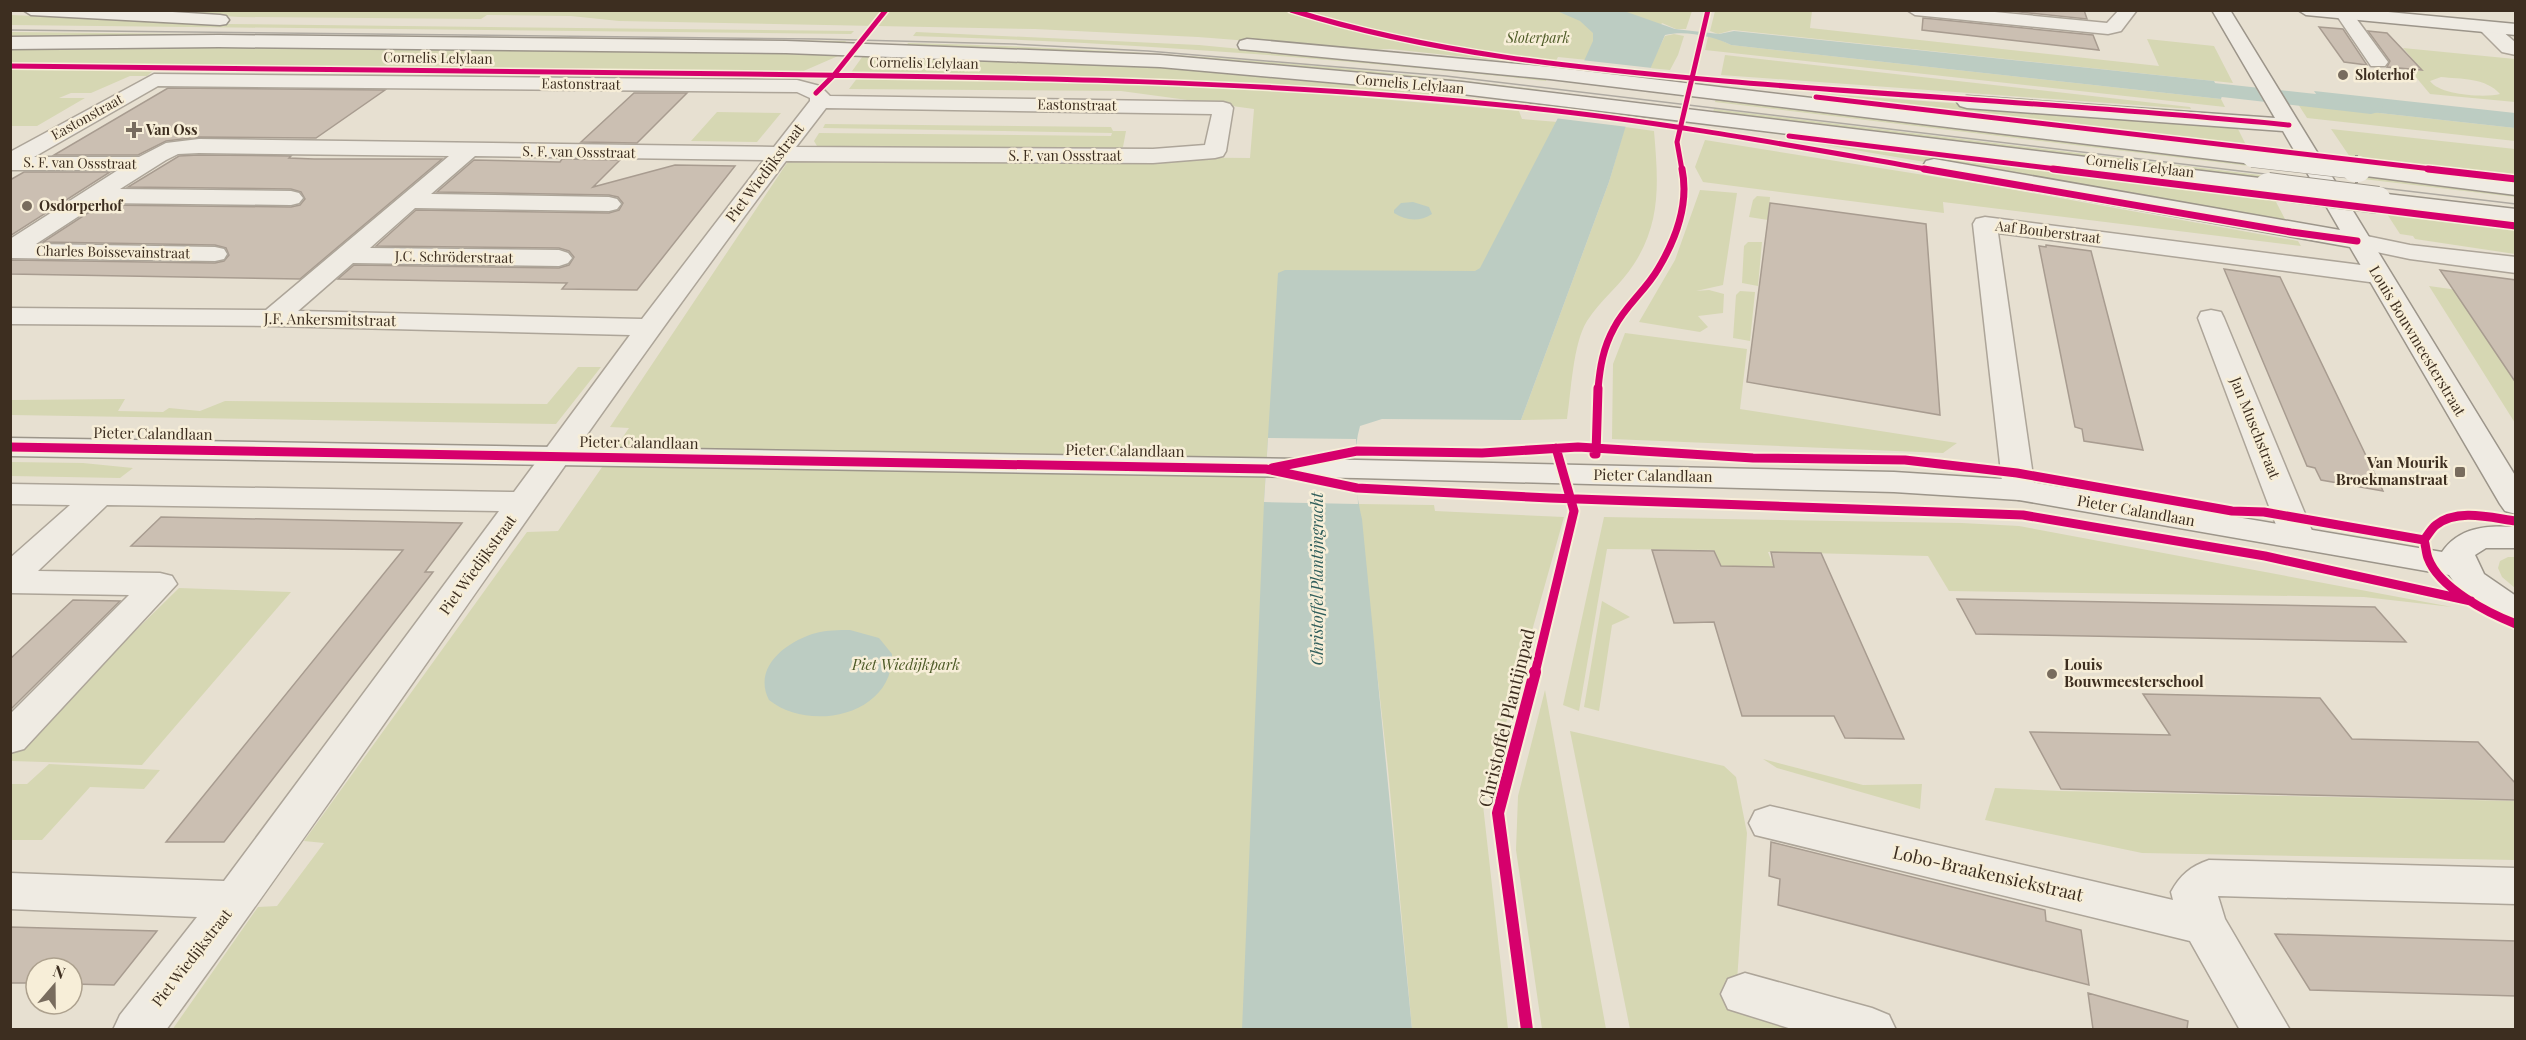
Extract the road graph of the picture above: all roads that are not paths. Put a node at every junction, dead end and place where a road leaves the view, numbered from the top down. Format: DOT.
graph roads {
  1 [pos="32,10"];
  2 [pos="1915,10"];
  3 [pos="2129,10"];
  4 [pos="2221,10"];
  5 [pos="2306,10"];
  6 [pos="2342,12"];
  7 [pos="239,20"];
  8 [pos="2487,27"];
  9 [pos="853,28"];
  10 [pos="897,29"];
  11 [pos="2516,30"];
  12 [pos="10,43"];
  13 [pos="1224,43"];
  14 [pos="2516,49"];
  15 [pos="2378,62"];
  16 [pos="1719,90"];
  17 [pos="820,102"];
  18 [pos="1711,122"];
  19 [pos="2289,125"];
  20 [pos="1159,131"];
  21 [pos="469,150"];
  22 [pos="779,154"];
  23 [pos="10,162"];
  24 [pos="146,164"];
  25 [pos="2516,188"];
  26 [pos="96,196"];
  27 [pos="291,198"];
  28 [pos="410,201"];
  29 [pos="609,204"];
  30 [pos="2516,216"];
  31 [pos="2357,241"];
  32 [pos="10,250"];
  33 [pos="214,254"];
  34 [pos="348,255"];
  35 [pos="559,258"];
  36 [pos="2516,265"];
  37 [pos="2377,276"];
  38 [pos="10,316"];
  39 [pos="273,318"];
  40 [pos="2211,318"];
  41 [pos="649,327"];
  42 [pos="10,447"];
  43 [pos="556,457"];
  44 [pos="2019,490"];
  45 [pos="10,494"];
  46 [pos="98,496"];
  47 [pos="2513,496"];
  48 [pos="523,502"];
  49 [pos="2298,538"];
  50 [pos="2516,538"];
  51 [pos="2460,566"];
  52 [pos="10,580"];
  53 [pos="2516,611"];
  54 [pos="10,739"];
  55 [pos="1770,823"];
  56 [pos="2516,886"];
  57 [pos="10,891"];
  58 [pos="237,900"];
  59 [pos="2205,926"];
  60 [pos="1745,994"];
  61 [pos="137,1029"];
  62 [pos="1872,1029"];
  63 [pos="2266,1029"];
  1 -- 7 [label="street"];
  2 -- 3 [label="street"];
  4 -- 19 [label="street, Louis Bouwmeesterstraat"];
  5 -- 6 [label="street"];
  6 -- 8 [label="street"];
  6 -- 15 [label="street"];
  8 -- 11 [label="street"];
  8 -- 14 [label="street"];
  9 -- 10 [label="street"];
  12 -- 18 [label="street, Cornelis Lelylaan"];
  13 -- 16 [label="street, Cornelis Lelylaan"];
  16 -- 19 [label="street"];
  16 -- 25 [label="street, Cornelis Lelylaan, bridge"];
  17 -- 20 [label="street, Eastonstraat"];
  17 -- 22 [label="street, Piet Wiedijkstraat"];
  17 -- 23 [label="street, Eastonstraat"];
  18 -- 30 [label="street, Cornelis Lelylaan, bridge"];
  18 -- 31 [label="street"];
  19 -- 31 [label="street, Louis Bouwmeesterstraat"];
  20 -- 22 [label="street, S. F. van Ossstraat"];
  21 -- 22 [label="street, S. F. van Ossstraat"];
  21 -- 24 [label="street, S. F. van Ossstraat"];
  21 -- 28 [label="street"];
  22 -- 41 [label="street, Piet Wiedijkstraat"];
  23 -- 24 [label="street, S. F. van Ossstraat"];
  24 -- 26 [label="street, Charles Boissevainstraat"];
  26 -- 27 [label="street"];
  26 -- 32 [label="street, Charles Boissevainstraat"];
  28 -- 29 [label="street"];
  28 -- 34 [label="street"];
  31 -- 36 [label="street"];
  31 -- 37 [label="street, Louis Bouwmeesterstraat"];
  32 -- 33 [label="street, Charles Boissevainstraat"];
  34 -- 35 [label="street, J.C. Schröderstraat"];
  34 -- 39 [label="street"];
  37 -- 44 [label="street, Aaf Bouberstraat"];
  37 -- 47 [label="street, Louis Bouwmeesterstraat"];
  38 -- 39 [label="street, J.F. Ankersmitstraat"];
  39 -- 41 [label="street, J.F. Ankersmitstraat"];
  40 -- 49 [label="street, Jan Muschstraat"];
  41 -- 43 [label="street, Piet Wiedijkstraat"];
  42 -- 43 [label="street, Pieter Calandlaan"];
  43 -- 44 [label="street, Pieter Calandlaan"];
  43 -- 48 [label="street, Piet Wiedijkstraat"];
  44 -- 49 [label="street, Pieter Calandlaan"];
  45 -- 46 [label="street"];
  46 -- 48 [label="street"];
  46 -- 52 [label="street"];
  48 -- 58 [label="street, Piet Wiedijkstraat"];
  49 -- 51 [label="street, Pieter Calandlaan"];
  50 -- 51 [label="street"];
  51 -- 53 [label="street"];
  52 -- 54 [label="street"];
  55 -- 59 [label="street, Lobo-Braakensiekstraat"];
  56 -- 59 [label="street"];
  57 -- 58 [label="street"];
  58 -- 61 [label="street, Piet Wiedijkstraat"];
  59 -- 63 [label="street"];
  60 -- 62 [label="street"];
}
